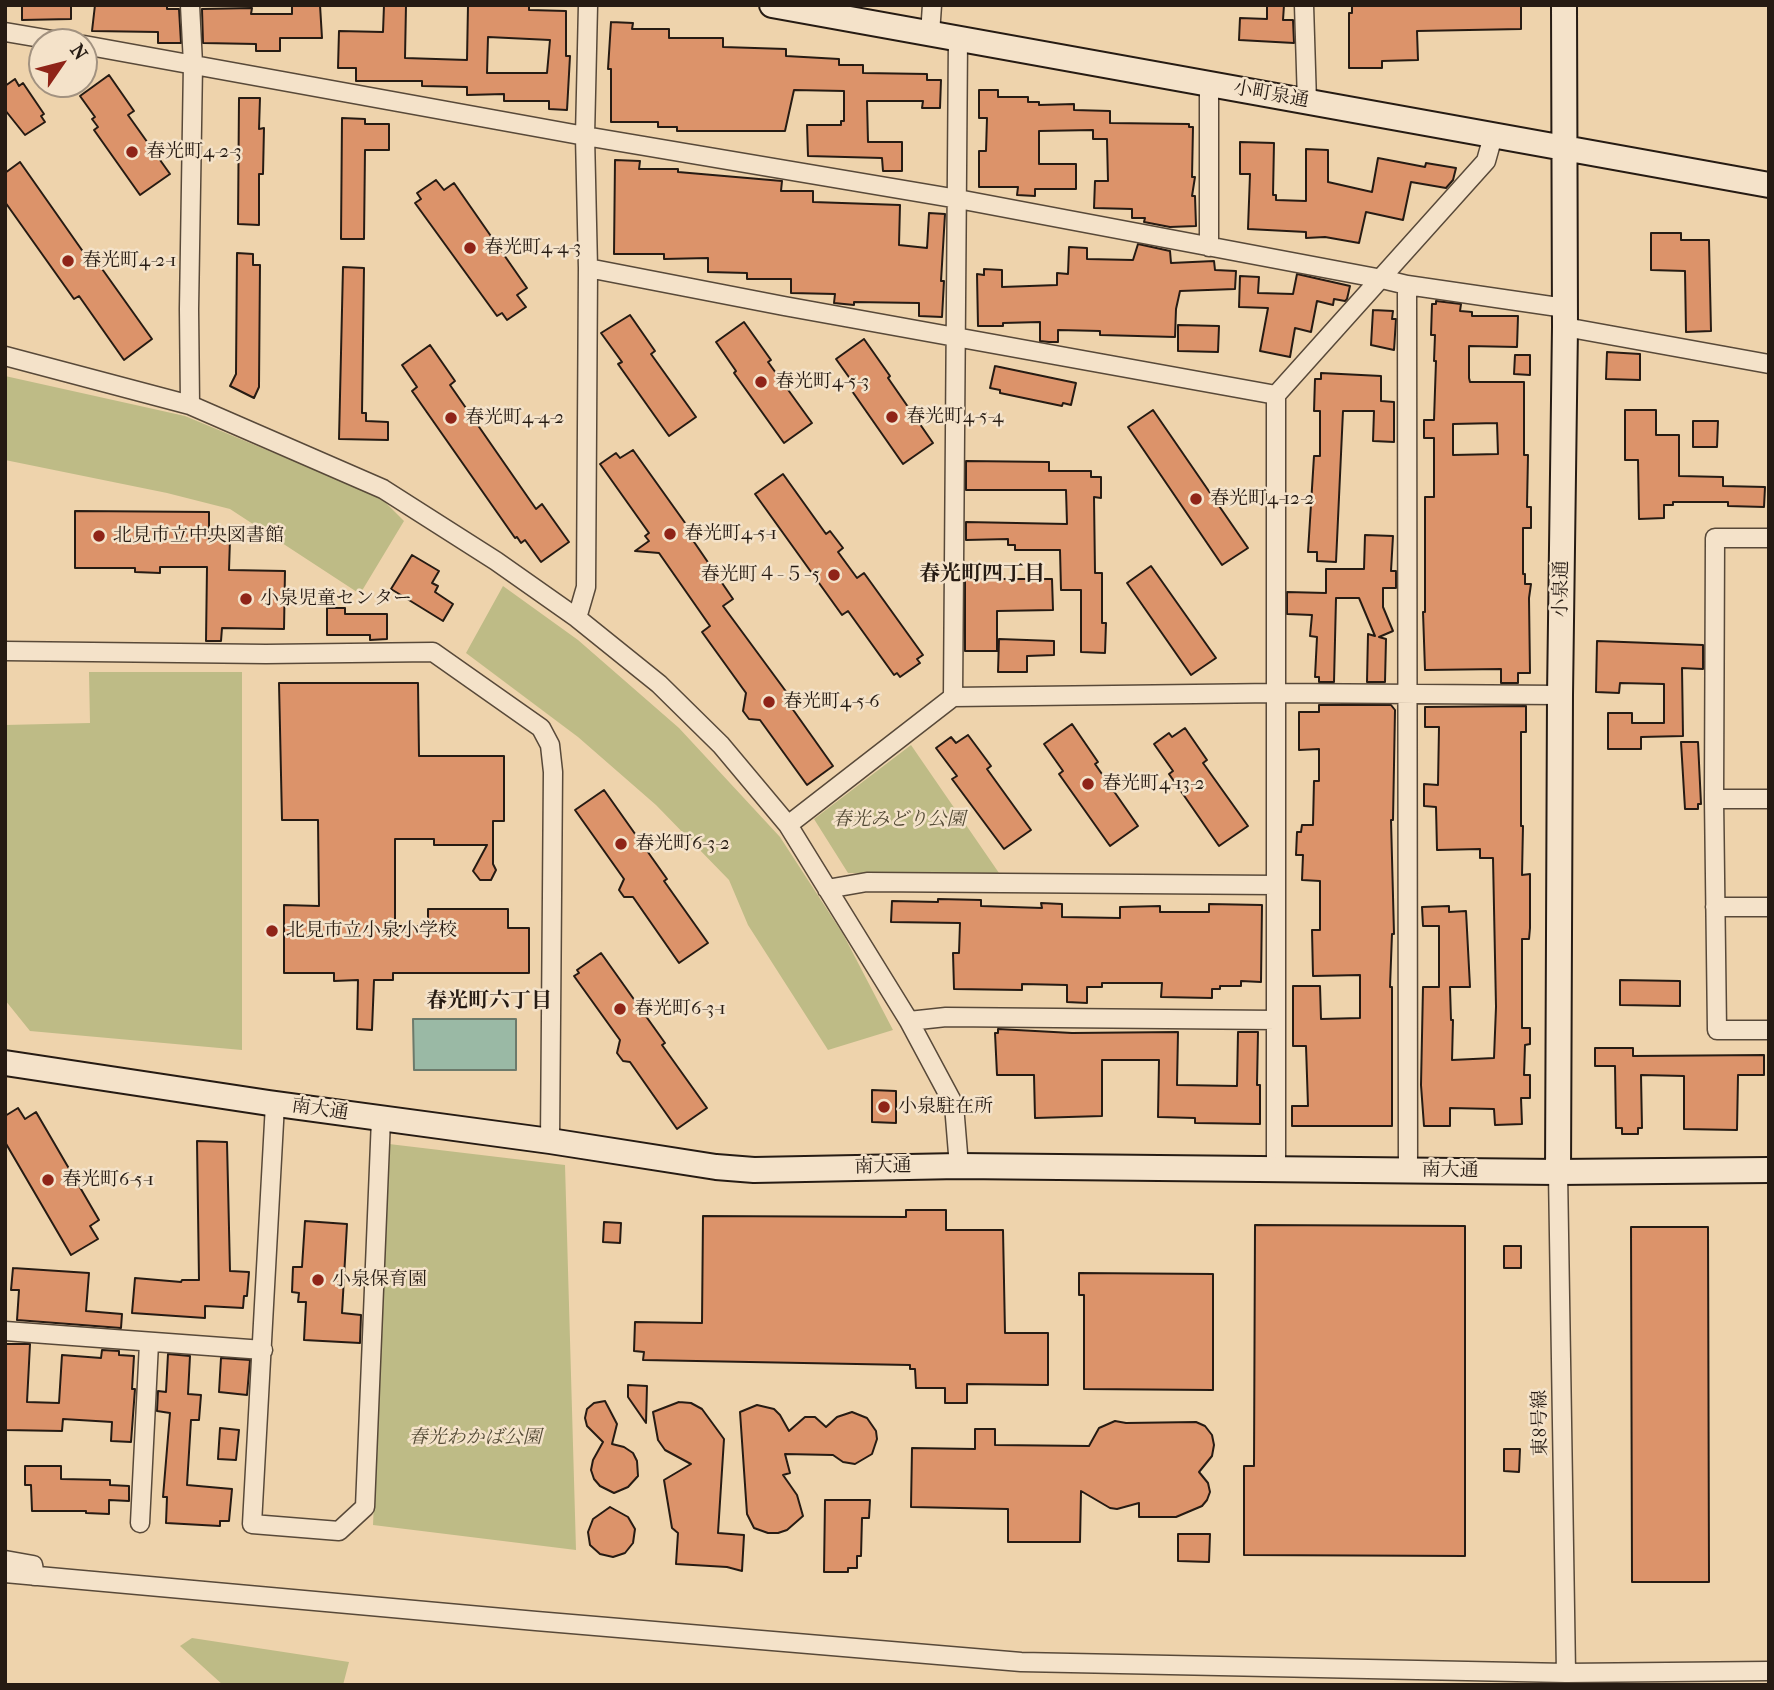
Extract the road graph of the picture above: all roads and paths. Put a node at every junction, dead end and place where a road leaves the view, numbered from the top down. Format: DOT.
graph roads {
  1 [pos="190,5"];
  2 [pos="588,5"];
  3 [pos="772,5"];
  4 [pos="932,5"];
  5 [pos="1304,5"];
  6 [pos="1564,5"];
  7 [pos="5,32"];
  8 [pos="930,34"];
  9 [pos="28,36"];
  10 [pos="958,38"];
  11 [pos="98,48"];
  12 [pos="193,64"];
  13 [pos="1209,84"];
  14 [pos="1307,102"];
  15 [pos="585,136"];
  16 [pos="1493,136"];
  17 [pos="1564,149"];
  18 [pos="1769,186"];
  19 [pos="957,199"];
  20 [pos="1209,247"];
  21 [pos="588,268"];
  22 [pos="1382,279"];
  23 [pos="1407,285"];
  24 [pos="1565,318"];
  25 [pos="955,338"];
  26 [pos="5,356"];
  27 [pos="1769,364"];
  28 [pos="1276,396"];
  29 [pos="190,405"];
  30 [pos="1769,538"];
  31 [pos="577,618"];
  32 [pos="5,651"];
  33 [pos="1406,693"];
  34 [pos="1275,694"];
  35 [pos="1560,695"];
  36 [pos="953,697"];
  37 [pos="1714,799"];
  38 [pos="1769,799"];
  39 [pos="788,825"];
  40 [pos="1275,885"];
  41 [pos="827,889"];
  42 [pos="1715,907"];
  43 [pos="1769,907"];
  44 [pos="1276,1020"];
  45 [pos="909,1021"];
  46 [pos="1769,1030"];
  47 [pos="5,1063"];
  48 [pos="275,1104"];
  49 [pos="381,1119"];
  50 [pos="550,1141"];
  51 [pos="959,1166"];
  52 [pos="1276,1169"];
  53 [pos="1769,1170"];
  54 [pos="1408,1171"];
  55 [pos="1558,1172"];
  56 [pos="5,1331"];
  57 [pos="149,1343"];
  58 [pos="263,1350"];
  59 [pos="141,1523"];
  60 [pos="5,1560"];
  61 [pos="5,1573"];
  62 [pos="35,1576"];
  63 [pos="1769,1671"];
  64 [pos="1566,1673"];
  1 -- 12 [label="street"];
  2 -- 15 [label="street"];
  3 -- 8 [label="street, 小町泉通"];
  4 -- 8 [label="street"];
  5 -- 14 [label="street"];
  6 -- 17 [label="street, 小泉通"];
  7 -- 9 [label="street"];
  8 -- 10 [label="street, 小町泉通"];
  10 -- 13 [label="street, 小町泉通"];
  10 -- 19 [label="street"];
  11 -- 12 [label="street"];
  12 -- 15 [label="street"];
  12 -- 29 [label="street"];
  13 -- 14 [label="street, 小町泉通"];
  13 -- 20 [label="street"];
  14 -- 16 [label="street, 小町泉通"];
  15 -- 19 [label="street"];
  15 -- 21 [label="street"];
  16 -- 17 [label="street, 小町泉通"];
  16 -- 22 [label="street"];
  17 -- 18 [label="street, 小町泉通"];
  17 -- 24 [label="street, 小泉通"];
  19 -- 20 [label="street"];
  19 -- 25 [label="street"];
  20 -- 22 [label="street"];
  21 -- 25 [label="street"];
  21 -- 31 [label="street"];
  22 -- 23 [label="street"];
  22 -- 28 [label="street"];
  23 -- 24 [label="street"];
  23 -- 33 [label="street"];
  24 -- 27 [label="street"];
  24 -- 35 [label="street, 小泉通"];
  25 -- 28 [label="street"];
  25 -- 36 [label="street"];
  26 -- 29 [label="street"];
  28 -- 34 [label="street"];
  29 -- 31 [label="street"];
  30 -- 37 [label="street"];
  31 -- 39 [label="street"];
  32 -- 50 [label="street"];
  33 -- 34 [label="street"];
  33 -- 35 [label="street"];
  33 -- 54 [label="street"];
  34 -- 36 [label="street"];
  34 -- 40 [label="street"];
  35 -- 55 [label="street, 小泉通"];
  36 -- 39 [label="street"];
  37 -- 38 [label="street"];
  37 -- 42 [label="street"];
  39 -- 41 [label="street"];
  40 -- 41 [label="street"];
  40 -- 44 [label="street"];
  41 -- 45 [label="street"];
  42 -- 43 [label="street"];
  42 -- 46 [label="street"];
  44 -- 45 [label="street"];
  44 -- 52 [label="street"];
  45 -- 51 [label="street"];
  47 -- 48 [label="street, 南大通"];
  48 -- 49 [label="street, 南大通"];
  48 -- 58 [label="street"];
  49 -- 50 [label="street, 南大通"];
  49 -- 58 [label="street"];
  50 -- 51 [label="street, 南大通"];
  51 -- 52 [label="street, 南大通"];
  52 -- 54 [label="street, 南大通"];
  53 -- 55 [label="street, 南大通"];
  54 -- 55 [label="street, 南大通"];
  55 -- 64 [label="street, 東8号線"];
  56 -- 57 [label="street"];
  57 -- 58 [label="street"];
  57 -- 59 [label="street"];
  60 -- 62 [label="street"];
  61 -- 62 [label="street"];
  62 -- 64 [label="street"];
  63 -- 64 [label="street"];
}
